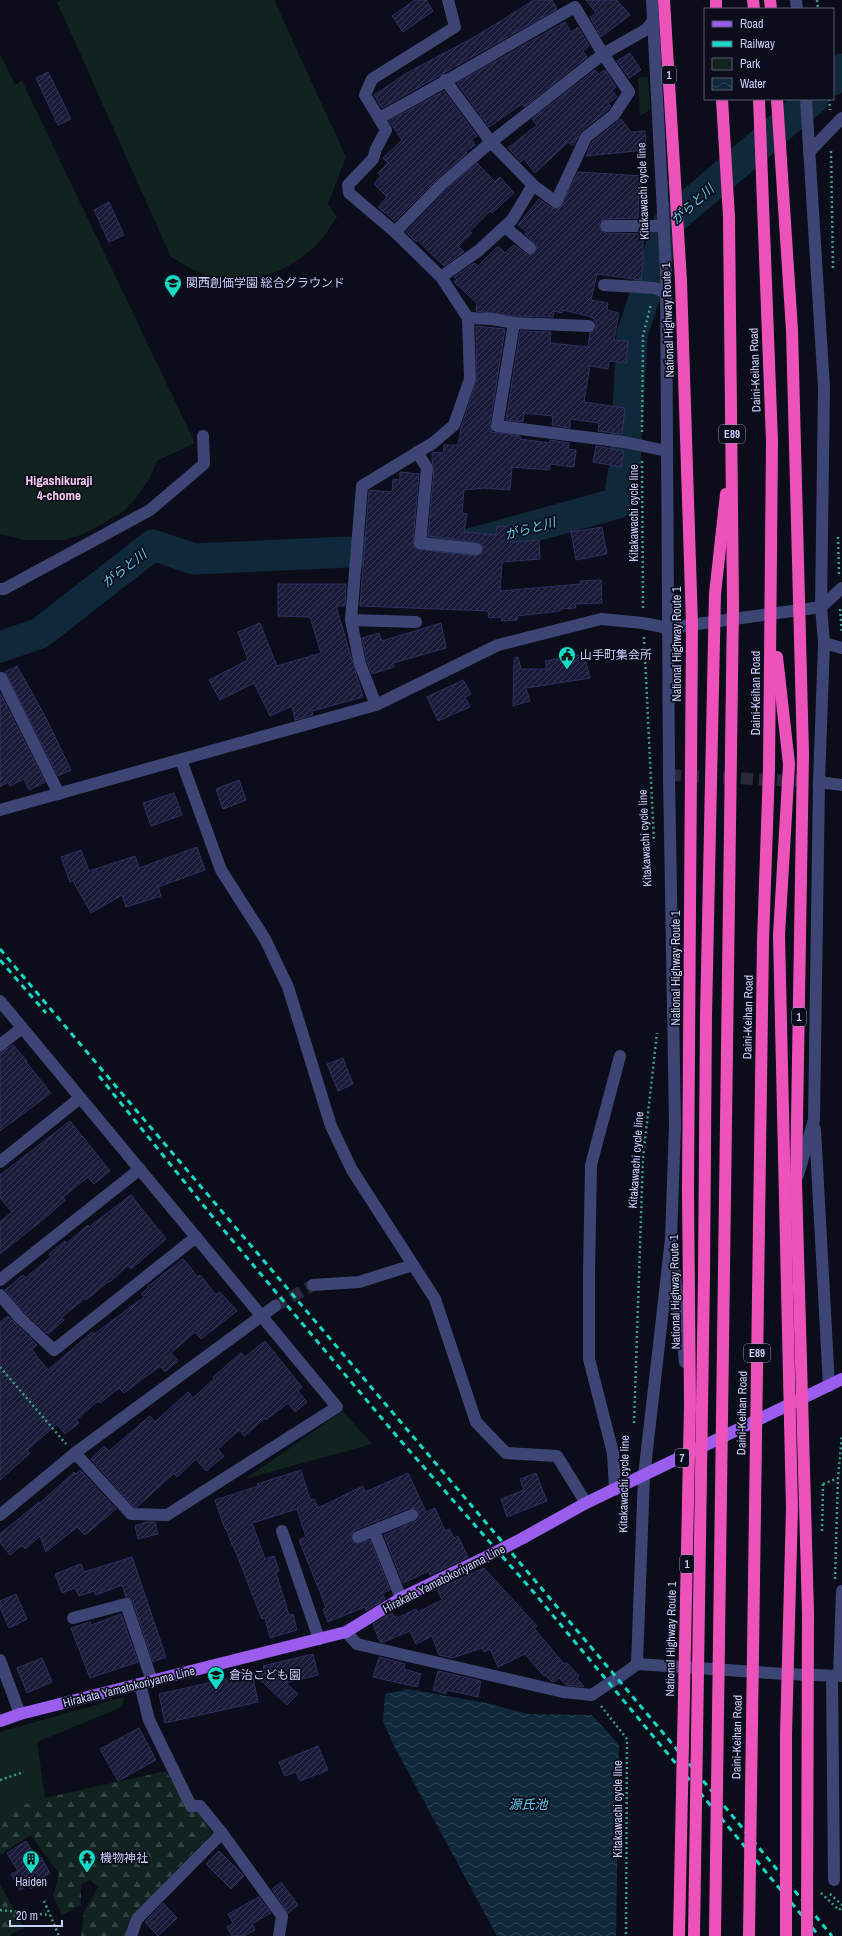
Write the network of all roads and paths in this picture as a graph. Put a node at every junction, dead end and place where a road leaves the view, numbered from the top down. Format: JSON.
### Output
{"nodes":[{"id":1,"x":448,"y":0,"type":"edge"},
{"id":2,"x":652,"y":0,"type":"edge"},
{"id":3,"x":664,"y":0,"type":"edge"},
{"id":4,"x":574,"y":3,"type":"edge"},
{"id":5,"x":653,"y":20,"type":"junction"},
{"id":6,"x":603,"y":54,"type":"junction"},
{"id":7,"x":445,"y":80,"type":"junction"},
{"id":8,"x":722,"y":100,"type":"edge"},
{"id":9,"x":759,"y":100,"type":"edge"},
{"id":10,"x":777,"y":100,"type":"edge"},
{"id":11,"x":806,"y":100,"type":"edge"},
{"id":12,"x":379,"y":118,"type":"junction"},
{"id":13,"x":842,"y":118,"type":"edge"},
{"id":14,"x":491,"y":142,"type":"junction"},
{"id":15,"x":809,"y":152,"type":"junction"},
{"id":16,"x":533,"y":185,"type":"junction"},
{"id":17,"x":606,"y":226,"type":"dead end"},
{"id":18,"x":664,"y":226,"type":"junction"},
{"id":19,"x":505,"y":227,"type":"junction"},
{"id":20,"x":395,"y":232,"type":"junction"},
{"id":21,"x":530,"y":248,"type":"dead end"},
{"id":22,"x":442,"y":277,"type":"junction"},
{"id":23,"x":604,"y":285,"type":"dead end"},
{"id":24,"x":654,"y":288,"type":"junction"},
{"id":25,"x":666,"y":292,"type":"junction"},
{"id":26,"x":468,"y":318,"type":"junction"},
{"id":27,"x":514,"y":323,"type":"junction"},
{"id":28,"x":589,"y":326,"type":"dead end"},
{"id":29,"x":203,"y":436,"type":"dead end"},
{"id":30,"x":732,"y":440,"type":"junction"},
{"id":31,"x":642,"y":446,"type":"junction"},
{"id":32,"x":667,"y":451,"type":"junction"},
{"id":33,"x":417,"y":452,"type":"junction"},
{"id":34,"x":476,"y":549,"type":"dead end"},
{"id":35,"x":842,"y":588,"type":"edge"},
{"id":36,"x":0,"y":589,"type":"edge"},
{"id":37,"x":771,"y":602,"type":"junction"},
{"id":38,"x":821,"y":607,"type":"junction"},
{"id":39,"x":351,"y":620,"type":"junction"},
{"id":40,"x":416,"y":622,"type":"dead end"},
{"id":41,"x":643,"y":622,"type":"junction"},
{"id":42,"x":692,"y":625,"type":"junction"},
{"id":43,"x":668,"y":628,"type":"junction"},
{"id":44,"x":824,"y":643,"type":"junction"},
{"id":45,"x":842,"y":648,"type":"edge"},
{"id":46,"x":1,"y":678,"type":"dead end"},
{"id":47,"x":376,"y":705,"type":"junction"},
{"id":48,"x":181,"y":760,"type":"junction"},
{"id":49,"x":819,"y":782,"type":"junction"},
{"id":50,"x":842,"y":785,"type":"edge"},
{"id":51,"x":59,"y":794,"type":"junction"},
{"id":52,"x":0,"y":810,"type":"edge"},
{"id":53,"x":654,"y":843,"type":"dead end"},
{"id":54,"x":0,"y":1001,"type":"edge"},
{"id":55,"x":657,"y":1026,"type":"dead end"},
{"id":56,"x":22,"y":1028,"type":"junction"},
{"id":57,"x":0,"y":1045,"type":"edge"},
{"id":58,"x":620,"y":1056,"type":"dead end"},
{"id":59,"x":80,"y":1098,"type":"junction"},
{"id":60,"x":814,"y":1120,"type":"junction"},
{"id":61,"x":0,"y":1162,"type":"edge"},
{"id":62,"x":140,"y":1169,"type":"junction"},
{"id":63,"x":796,"y":1182,"type":"junction"},
{"id":64,"x":196,"y":1237,"type":"junction"},
{"id":65,"x":671,"y":1239,"type":"junction"},
{"id":66,"x":413,"y":1265,"type":"junction"},
{"id":67,"x":0,"y":1280,"type":"edge"},
{"id":68,"x":313,"y":1285,"type":"tunnel mouth"},
{"id":69,"x":0,"y":1295,"type":"edge"},
{"id":70,"x":275,"y":1306,"type":"tunnel mouth"},
{"id":71,"x":262,"y":1316,"type":"junction"},
{"id":72,"x":0,"y":1367,"type":"edge"},
{"id":73,"x":842,"y":1380,"type":"edge"},
{"id":74,"x":829,"y":1386,"type":"junction"},
{"id":75,"x":690,"y":1405,"type":"junction"},
{"id":76,"x":787,"y":1406,"type":"junction"},
{"id":77,"x":634,"y":1427,"type":"dead end"},
{"id":78,"x":842,"y":1435,"type":"edge"},
{"id":79,"x":75,"y":1453,"type":"junction"},
{"id":80,"x":644,"y":1476,"type":"junction"},
{"id":81,"x":823,"y":1484,"type":"dead end"},
{"id":82,"x":615,"y":1490,"type":"junction"},
{"id":83,"x":586,"y":1503,"type":"junction"},
{"id":84,"x":0,"y":1515,"type":"edge"},
{"id":85,"x":412,"y":1515,"type":"dead end"},
{"id":86,"x":282,"y":1531,"type":"dead end"},
{"id":87,"x":374,"y":1531,"type":"junction"},
{"id":88,"x":358,"y":1537,"type":"dead end"},
{"id":89,"x":842,"y":1591,"type":"edge"},
{"id":90,"x":401,"y":1598,"type":"junction"},
{"id":91,"x":72,"y":1618,"type":"dead end"},
{"id":92,"x":346,"y":1632,"type":"junction"},
{"id":93,"x":319,"y":1639,"type":"junction"},
{"id":94,"x":0,"y":1660,"type":"edge"},
{"id":95,"x":637,"y":1664,"type":"junction"},
{"id":96,"x":785,"y":1674,"type":"junction"},
{"id":97,"x":838,"y":1676,"type":"edge"},
{"id":98,"x":152,"y":1681,"type":"junction"},
{"id":99,"x":140,"y":1684,"type":"junction"},
{"id":100,"x":592,"y":1695,"type":"junction"},
{"id":101,"x":20,"y":1714,"type":"junction"},
{"id":102,"x":0,"y":1722,"type":"edge"},
{"id":103,"x":24,"y":1772,"type":"dead end"},
{"id":104,"x":0,"y":1780,"type":"edge"},
{"id":105,"x":222,"y":1833,"type":"junction"},
{"id":106,"x":834,"y":1880,"type":"dead end"},
{"id":107,"x":817,"y":1890,"type":"dead end"},
{"id":108,"x":44,"y":1902,"type":"dead end"},
{"id":109,"x":842,"y":1907,"type":"edge"},
{"id":110,"x":0,"y":1910,"type":"edge"},
{"id":111,"x":50,"y":1915,"type":"junction"},
{"id":112,"x":59,"y":1936,"type":"edge"},
{"id":113,"x":131,"y":1936,"type":"edge"},
{"id":114,"x":279,"y":1936,"type":"edge"},
{"id":115,"x":626,"y":1936,"type":"edge"},
{"id":116,"x":679,"y":1936,"type":"edge"},
{"id":117,"x":694,"y":1936,"type":"edge"},
{"id":118,"x":715,"y":1936,"type":"edge"},
{"id":119,"x":749,"y":1936,"type":"edge"},
{"id":120,"x":786,"y":1936,"type":"edge"},
{"id":121,"x":807,"y":1936,"type":"edge"}],
"edges":[{"from":1,"to":12,"type":"street"},
{"from":2,"to":5,"type":"street"},
{"from":3,"to":42,"type":"highway","name":"National Highway Route 1","number":"1"},
{"from":4,"to":6,"type":"street"},
{"from":4,"to":7,"type":"street"},
{"from":5,"to":6,"type":"street"},
{"from":5,"to":18,"type":"street"},
{"from":6,"to":14,"type":"street"},
{"from":6,"to":16,"type":"street"},
{"from":7,"to":12,"type":"street"},
{"from":7,"to":14,"type":"street"},
{"from":8,"to":30,"type":"highway","name":"Daini-Keihan Road","number":"E89","bridge":true},
{"from":9,"to":37,"type":"highway","name":"Daini-Keihan Road","number":"E89","bridge":true},
{"from":10,"to":63,"type":"highway","number":"1","bridge":true},
{"from":11,"to":15,"type":"street"},
{"from":12,"to":20,"type":"street"},
{"from":13,"to":15,"type":"street"},
{"from":14,"to":16,"type":"street"},
{"from":14,"to":20,"type":"street"},
{"from":15,"to":38,"type":"street"},
{"from":16,"to":19,"type":"street"},
{"from":17,"to":18,"type":"street"},
{"from":18,"to":25,"type":"street"},
{"from":19,"to":21,"type":"street"},
{"from":19,"to":22,"type":"street"},
{"from":20,"to":22,"type":"street"},
{"from":22,"to":26,"type":"street"},
{"from":23,"to":24,"type":"street"},
{"from":24,"to":25,"type":"street"},
{"from":24,"to":31,"type":"path","name":"Kitakawachi cycle line"},
{"from":25,"to":32,"type":"street"},
{"from":26,"to":27,"type":"street"},
{"from":26,"to":33,"type":"street"},
{"from":27,"to":28,"type":"street"},
{"from":27,"to":31,"type":"street"},
{"from":29,"to":36,"type":"street"},
{"from":30,"to":117,"type":"highway","bridge":true},
{"from":30,"to":118,"type":"highway","name":"Daini-Keihan Road","number":"E89","bridge":true},
{"from":31,"to":32,"type":"street"},
{"from":31,"to":41,"type":"path","name":"Kitakawachi cycle line"},
{"from":32,"to":43,"type":"street"},
{"from":33,"to":34,"type":"street"},
{"from":33,"to":39,"type":"street"},
{"from":35,"to":38,"type":"street"},
{"from":37,"to":119,"type":"highway","name":"Daini-Keihan Road","number":"E89","bridge":true},
{"from":37,"to":120,"type":"highway","bridge":true},
{"from":38,"to":42,"type":"street"},
{"from":38,"to":44,"type":"street"},
{"from":39,"to":40,"type":"street"},
{"from":39,"to":47,"type":"street"},
{"from":41,"to":43,"type":"street"},
{"from":41,"to":47,"type":"street"},
{"from":41,"to":53,"type":"path","name":"Kitakawachi cycle line"},
{"from":42,"to":43,"type":"street"},
{"from":42,"to":75,"type":"highway","name":"National Highway Route 1","number":"1","bridge":true},
{"from":43,"to":65,"type":"street"},
{"from":44,"to":45,"type":"street"},
{"from":44,"to":49,"type":"street"},
{"from":46,"to":51,"type":"street"},
{"from":47,"to":48,"type":"street"},
{"from":48,"to":51,"type":"street"},
{"from":48,"to":66,"type":"street"},
{"from":49,"to":50,"type":"street"},
{"from":49,"to":60,"type":"street"},
{"from":51,"to":52,"type":"street"},
{"from":54,"to":56,"type":"street"},
{"from":55,"to":77,"type":"path","name":"Kitakawachi cycle line"},
{"from":56,"to":57,"type":"street"},
{"from":56,"to":59,"type":"street"},
{"from":58,"to":82,"type":"street"},
{"from":59,"to":61,"type":"street"},
{"from":59,"to":62,"type":"street"},
{"from":60,"to":63,"type":"street"},
{"from":60,"to":74,"type":"street"},
{"from":62,"to":64,"type":"street"},
{"from":62,"to":67,"type":"street"},
{"from":63,"to":121,"type":"highway","number":"1","bridge":true},
{"from":64,"to":69,"type":"street"},
{"from":64,"to":71,"type":"street"},
{"from":65,"to":75,"type":"street"},
{"from":65,"to":80,"type":"street"},
{"from":66,"to":68,"type":"street"},
{"from":66,"to":83,"type":"street"},
{"from":70,"to":71,"type":"street"},
{"from":71,"to":79,"type":"street"},
{"from":71,"to":79,"type":"street"},
{"from":72,"to":79,"type":"path"},
{"from":73,"to":74,"type":"main road","name":"Hirakata Yamatokoriyama Line","number":"7"},
{"from":74,"to":76,"type":"main road","name":"Hirakata Yamatokoriyama Line","number":"7"},
{"from":75,"to":116,"type":"highway","name":"National Highway Route 1","number":"1","bridge":true},
{"from":76,"to":80,"type":"main road","name":"Hirakata Yamatokoriyama Line","number":"7"},
{"from":76,"to":96,"type":"street"},
{"from":78,"to":81,"type":"path"},
{"from":79,"to":84,"type":"street"},
{"from":80,"to":82,"type":"main road","name":"Hirakata Yamatokoriyama Line","number":"7"},
{"from":80,"to":95,"type":"street"},
{"from":82,"to":83,"type":"main road","name":"Hirakata Yamatokoriyama Line","number":"7"},
{"from":83,"to":90,"type":"main road","name":"Hirakata Yamatokoriyama Line","number":"7","bridge":true},
{"from":85,"to":87,"type":"street"},
{"from":86,"to":93,"type":"street"},
{"from":87,"to":88,"type":"street"},
{"from":87,"to":90,"type":"street"},
{"from":89,"to":97,"type":"street"},
{"from":90,"to":92,"type":"main road","name":"Hirakata Yamatokoriyama Line","number":"7"},
{"from":91,"to":98,"type":"street"},
{"from":92,"to":93,"type":"main road","name":"Hirakata Yamatokoriyama Line","number":"7"},
{"from":92,"to":100,"type":"street"},
{"from":93,"to":98,"type":"main road","name":"Hirakata Yamatokoriyama Line","number":"7"},
{"from":94,"to":101,"type":"street"},
{"from":95,"to":96,"type":"street"},
{"from":95,"to":100,"type":"street"},
{"from":96,"to":97,"type":"street"},
{"from":97,"to":106,"type":"street"},
{"from":98,"to":99,"type":"main road","name":"Hirakata Yamatokoriyama Line","number":"7"},
{"from":99,"to":101,"type":"main road","name":"Hirakata Yamatokoriyama Line","number":"7"},
{"from":99,"to":105,"type":"street"},
{"from":100,"to":115,"type":"path","name":"Kitakawachi cycle line"},
{"from":101,"to":102,"type":"main road","name":"Hirakata Yamatokoriyama Line","number":"7"},
{"from":103,"to":104,"type":"path"},
{"from":105,"to":113,"type":"street"},
{"from":105,"to":114,"type":"street"},
{"from":107,"to":109,"type":"path"},
{"from":108,"to":111,"type":"path"},
{"from":110,"to":111,"type":"path"},
{"from":111,"to":112,"type":"path"}]}
